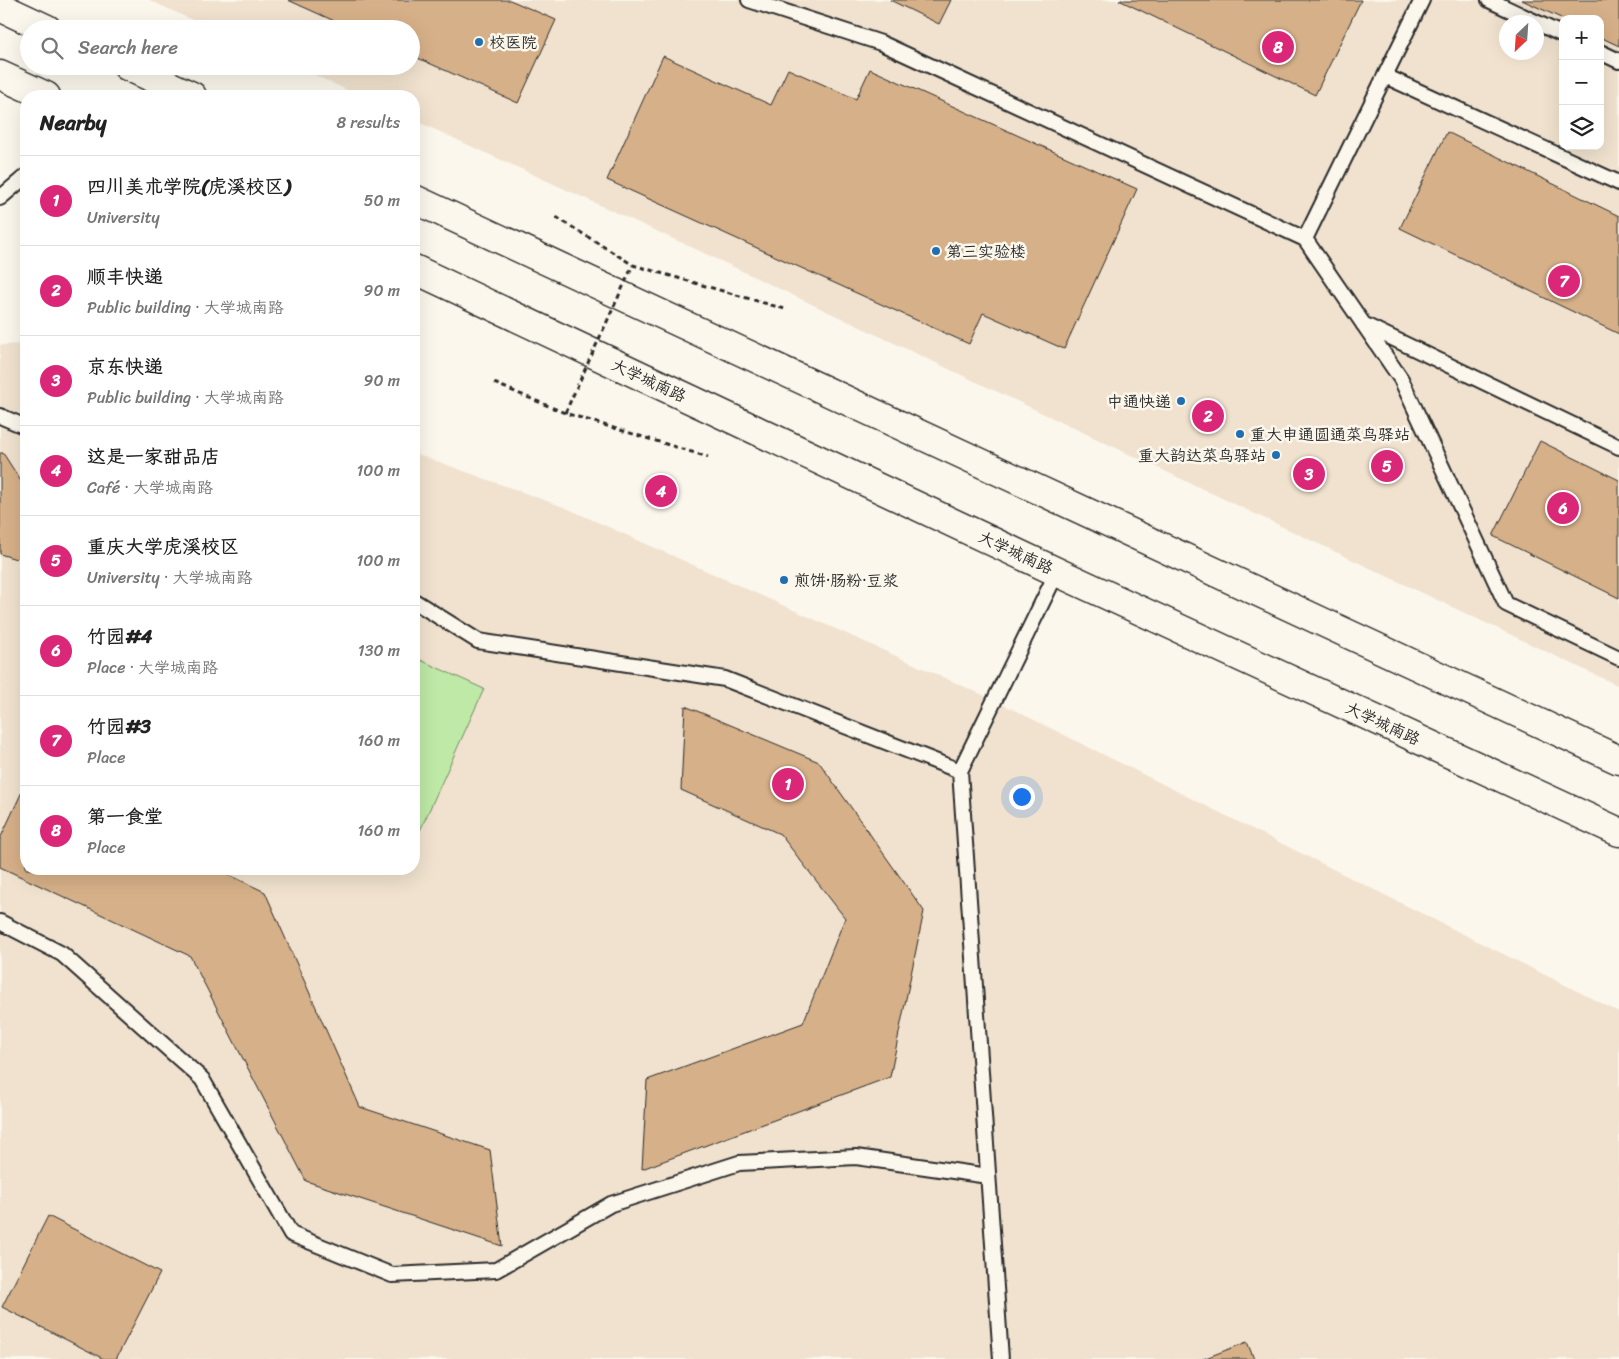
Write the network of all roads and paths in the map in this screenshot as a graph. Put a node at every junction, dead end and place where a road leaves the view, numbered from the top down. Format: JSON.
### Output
{"nodes":[{"id":1,"x":749,"y":0,"type":"edge"},
{"id":2,"x":1422,"y":0,"type":"edge"},
{"id":3,"x":1489,"y":0,"type":"edge"},
{"id":4,"x":0,"y":7,"type":"edge"},
{"id":5,"x":28,"y":20,"type":"edge"},
{"id":6,"x":1559,"y":33,"type":"edge"},
{"id":7,"x":1604,"y":54,"type":"edge"},
{"id":8,"x":1619,"y":61,"type":"edge"},
{"id":9,"x":0,"y":75,"type":"edge"},
{"id":10,"x":146,"y":75,"type":"edge"},
{"id":11,"x":1385,"y":76,"type":"junction"},
{"id":12,"x":33,"y":90,"type":"edge"},
{"id":13,"x":179,"y":90,"type":"edge"},
{"id":14,"x":20,"y":181,"type":"edge"},
{"id":15,"x":1619,"y":183,"type":"edge"},
{"id":16,"x":0,"y":198,"type":"edge"},
{"id":17,"x":420,"y":203,"type":"edge"},
{"id":18,"x":556,"y":217,"type":"dead end"},
{"id":19,"x":1305,"y":240,"type":"junction"},
{"id":20,"x":633,"y":265,"type":"junction"},
{"id":21,"x":420,"y":272,"type":"edge"},
{"id":22,"x":785,"y":309,"type":"dead end"},
{"id":23,"x":1362,"y":324,"type":"junction"},
{"id":24,"x":494,"y":383,"type":"dead end"},
{"id":25,"x":565,"y":413,"type":"junction"},
{"id":26,"x":0,"y":416,"type":"edge"},
{"id":27,"x":20,"y":424,"type":"edge"},
{"id":28,"x":1619,"y":447,"type":"edge"},
{"id":29,"x":708,"y":456,"type":"dead end"},
{"id":30,"x":1057,"y":572,"type":"junction"},
{"id":31,"x":420,"y":605,"type":"edge"},
{"id":32,"x":1619,"y":658,"type":"edge"},
{"id":33,"x":1619,"y":760,"type":"edge"},
{"id":34,"x":960,"y":771,"type":"junction"},
{"id":35,"x":1619,"y":832,"type":"edge"},
{"id":36,"x":0,"y":922,"type":"edge"},
{"id":37,"x":988,"y":1176,"type":"junction"},
{"id":38,"x":1001,"y":1359,"type":"edge"}],
"edges":[{"from":1,"to":19,"type":"lane"},
{"from":2,"to":11,"type":"lane"},
{"from":3,"to":6,"type":"lane"},
{"from":4,"to":5,"type":"main road"},
{"from":7,"to":8,"type":"lane"},
{"from":9,"to":12,"type":"main road"},
{"from":10,"to":13,"type":"main road"},
{"from":11,"to":15,"type":"lane"},
{"from":11,"to":19,"type":"lane"},
{"from":14,"to":16,"type":"lane"},
{"from":17,"to":33,"type":"main road"},
{"from":18,"to":20,"type":"path"},
{"from":19,"to":23,"type":"lane"},
{"from":20,"to":22,"type":"path"},
{"from":20,"to":25,"type":"path","bridge":true},
{"from":21,"to":30,"type":"main road","name":"大学城南路"},
{"from":23,"to":28,"type":"lane"},
{"from":23,"to":32,"type":"lane"},
{"from":24,"to":25,"type":"path"},
{"from":25,"to":29,"type":"path"},
{"from":26,"to":27,"type":"lane"},
{"from":30,"to":34,"type":"lane"},
{"from":30,"to":35,"type":"main road","name":"大学城南路"},
{"from":31,"to":34,"type":"lane"},
{"from":34,"to":37,"type":"lane"},
{"from":36,"to":37,"type":"lane"},
{"from":37,"to":38,"type":"lane"}]}
